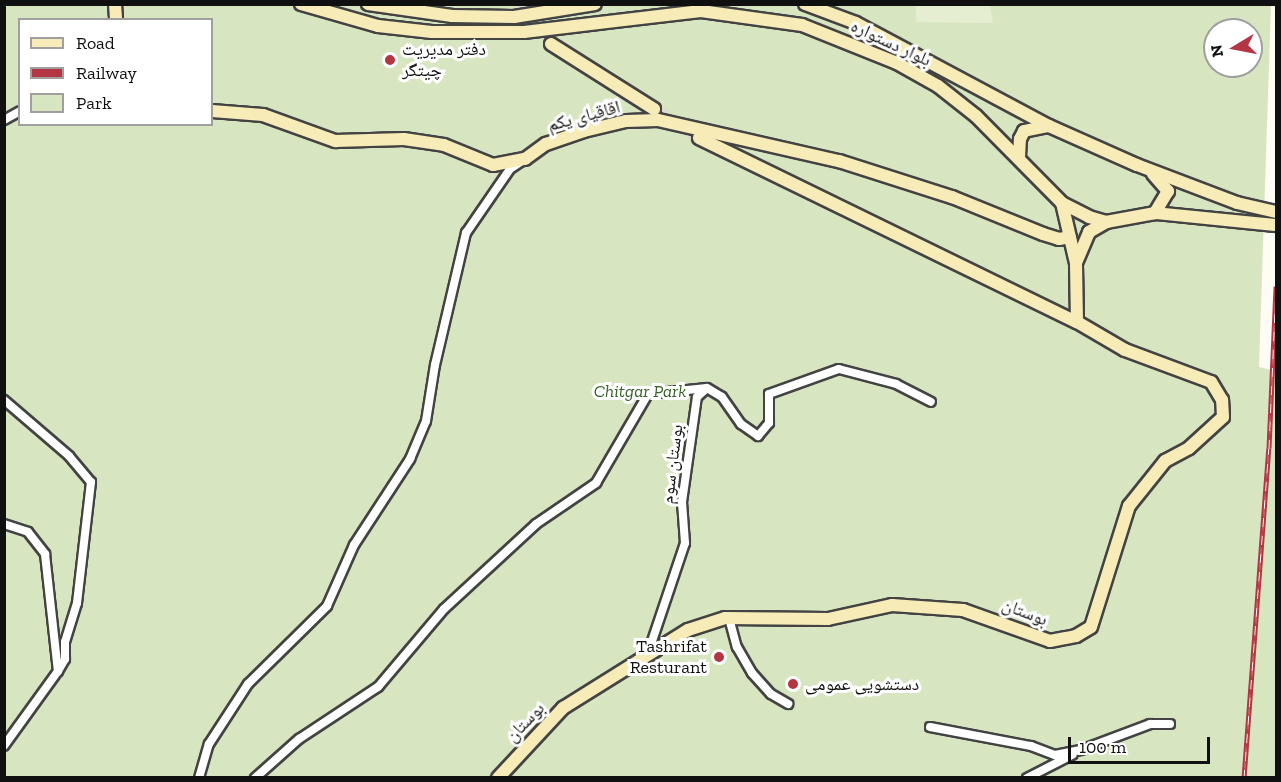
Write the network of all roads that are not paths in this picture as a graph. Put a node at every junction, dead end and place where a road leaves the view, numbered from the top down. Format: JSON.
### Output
{"nodes":[{"id":1,"x":301,"y":4,"type":"edge"},
{"id":2,"x":368,"y":4,"type":"edge"},
{"id":3,"x":595,"y":4,"type":"edge"},
{"id":4,"x":805,"y":4,"type":"edge"},
{"id":5,"x":551,"y":44,"type":"tunnel mouth"},
{"id":6,"x":654,"y":109,"type":"tunnel mouth"},
{"id":7,"x":213,"y":111,"type":"edge"},
{"id":8,"x":18,"y":112,"type":"edge"},
{"id":9,"x":4,"y":120,"type":"edge"},
{"id":10,"x":1049,"y":126,"type":"junction"},
{"id":11,"x":699,"y":138,"type":"tunnel mouth"},
{"id":12,"x":1019,"y":157,"type":"junction"},
{"id":13,"x":525,"y":159,"type":"junction"},
{"id":14,"x":1137,"y":165,"type":"junction"},
{"id":15,"x":1062,"y":203,"type":"junction"},
{"id":16,"x":1276,"y":212,"type":"edge"},
{"id":17,"x":1155,"y":213,"type":"junction"},
{"id":18,"x":1106,"y":222,"type":"junction"},
{"id":19,"x":1276,"y":225,"type":"edge"},
{"id":20,"x":1070,"y":237,"type":"junction"},
{"id":21,"x":1076,"y":263,"type":"junction"},
{"id":22,"x":1077,"y":322,"type":"junction"},
{"id":23,"x":707,"y":388,"type":"junction"},
{"id":24,"x":4,"y":400,"type":"edge"},
{"id":25,"x":931,"y":402,"type":"dead end"},
{"id":26,"x":4,"y":524,"type":"edge"},
{"id":27,"x":729,"y":618,"type":"junction"},
{"id":28,"x":648,"y":652,"type":"junction"},
{"id":29,"x":58,"y":671,"type":"junction"},
{"id":30,"x":788,"y":704,"type":"dead end"},
{"id":31,"x":1170,"y":724,"type":"dead end"},
{"id":32,"x":930,"y":727,"type":"dead end"},
{"id":33,"x":4,"y":746,"type":"edge"},
{"id":34,"x":1081,"y":750,"type":"junction"},
{"id":35,"x":199,"y":777,"type":"edge"},
{"id":36,"x":255,"y":777,"type":"edge"},
{"id":37,"x":498,"y":777,"type":"edge"},
{"id":38,"x":1027,"y":777,"type":"edge"}],
"edges":[{"from":1,"to":12,"type":"street","name":"بلوار دستواره"},
{"from":2,"to":3,"type":"street"},
{"from":4,"to":10,"type":"street","name":"بلوار دستواره"},
{"from":5,"to":6,"type":"street"},
{"from":7,"to":13,"type":"street","name":"اقاقیای یکم"},
{"from":8,"to":9,"type":"street"},
{"from":10,"to":12,"type":"street"},
{"from":10,"to":14,"type":"street","name":"بلوار دستواره"},
{"from":11,"to":22,"type":"street"},
{"from":12,"to":15,"type":"street","name":"بلوار دستواره"},
{"from":13,"to":20,"type":"street","name":"اقاقیای یکم"},
{"from":13,"to":35,"type":"street"},
{"from":14,"to":16,"type":"street","name":"بلوار دستواره"},
{"from":14,"to":17,"type":"street"},
{"from":15,"to":18,"type":"street","name":"بلوار دستواره"},
{"from":15,"to":20,"type":"street"},
{"from":17,"to":18,"type":"street"},
{"from":17,"to":19,"type":"street"},
{"from":18,"to":21,"type":"street"},
{"from":20,"to":21,"type":"street"},
{"from":21,"to":22,"type":"street"},
{"from":22,"to":27,"type":"street","name":"بوستان"},
{"from":23,"to":25,"type":"street"},
{"from":23,"to":28,"type":"street","name":"بوستان سوم"},
{"from":23,"to":36,"type":"street"},
{"from":24,"to":29,"type":"street"},
{"from":26,"to":29,"type":"street"},
{"from":27,"to":28,"type":"street","name":"بوستان"},
{"from":27,"to":30,"type":"street"},
{"from":28,"to":37,"type":"street","name":"بوستان"},
{"from":29,"to":33,"type":"street"},
{"from":31,"to":34,"type":"street"},
{"from":32,"to":34,"type":"street"},
{"from":34,"to":38,"type":"street"}]}
